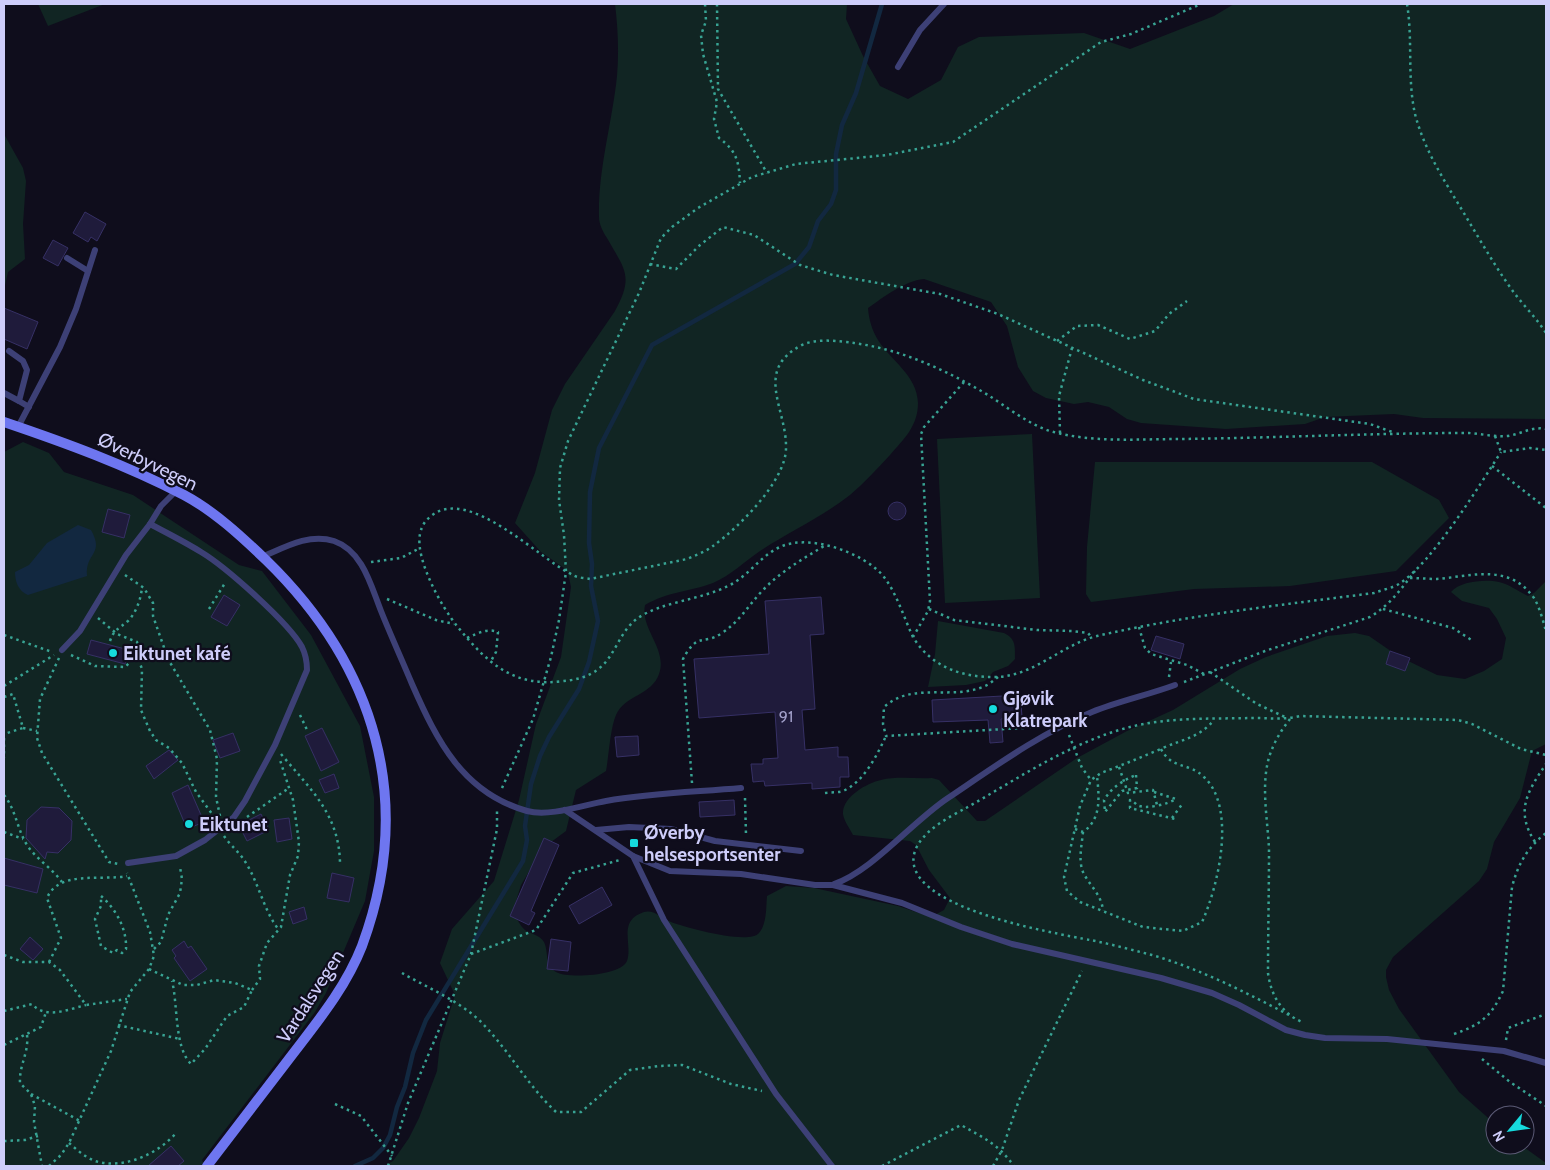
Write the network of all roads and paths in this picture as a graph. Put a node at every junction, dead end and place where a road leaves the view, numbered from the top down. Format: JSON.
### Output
{"nodes":[{"id":1,"x":705,"y":4,"type":"edge"},
{"id":2,"x":717,"y":4,"type":"edge"},
{"id":3,"x":944,"y":4,"type":"edge"},
{"id":4,"x":1201,"y":4,"type":"edge"},
{"id":5,"x":1408,"y":4,"type":"edge"},
{"id":6,"x":898,"y":67,"type":"dead end"},
{"id":7,"x":767,"y":172,"type":"junction"},
{"id":8,"x":740,"y":183,"type":"junction"},
{"id":9,"x":95,"y":250,"type":"dead end"},
{"id":10,"x":67,"y":258,"type":"dead end"},
{"id":11,"x":650,"y":264,"type":"junction"},
{"id":12,"x":88,"y":271,"type":"junction"},
{"id":13,"x":1187,"y":301,"type":"dead end"},
{"id":14,"x":1546,"y":333,"type":"edge"},
{"id":15,"x":1057,"y":341,"type":"junction"},
{"id":16,"x":1072,"y":348,"type":"junction"},
{"id":17,"x":9,"y":352,"type":"dead end"},
{"id":18,"x":964,"y":382,"type":"junction"},
{"id":19,"x":4,"y":393,"type":"edge"},
{"id":20,"x":19,"y":401,"type":"junction"},
{"id":21,"x":29,"y":407,"type":"junction"},
{"id":22,"x":4,"y":422,"type":"edge"},
{"id":23,"x":18,"y":427,"type":"junction"},
{"id":24,"x":1546,"y":429,"type":"edge"},
{"id":25,"x":1060,"y":433,"type":"junction"},
{"id":26,"x":1397,"y":434,"type":"junction"},
{"id":27,"x":1495,"y":436,"type":"junction"},
{"id":28,"x":1546,"y":450,"type":"edge"},
{"id":29,"x":1501,"y":452,"type":"junction"},
{"id":30,"x":1492,"y":466,"type":"junction"},
{"id":31,"x":175,"y":492,"type":"junction"},
{"id":32,"x":1546,"y":508,"type":"edge"},
{"id":33,"x":150,"y":524,"type":"junction"},
{"id":34,"x":826,"y":546,"type":"junction"},
{"id":35,"x":420,"y":548,"type":"junction"},
{"id":36,"x":262,"y":557,"type":"junction"},
{"id":37,"x":360,"y":563,"type":"junction"},
{"id":38,"x":1420,"y":565,"type":"junction"},
{"id":39,"x":117,"y":570,"type":"junction"},
{"id":40,"x":566,"y":572,"type":"junction"},
{"id":41,"x":230,"y":573,"type":"junction"},
{"id":42,"x":1410,"y":578,"type":"junction"},
{"id":43,"x":1404,"y":580,"type":"junction"},
{"id":44,"x":142,"y":587,"type":"junction"},
{"id":45,"x":374,"y":592,"type":"junction"},
{"id":46,"x":209,"y":609,"type":"dead end"},
{"id":47,"x":928,"y":609,"type":"junction"},
{"id":48,"x":1383,"y":609,"type":"junction"},
{"id":49,"x":92,"y":614,"type":"junction"},
{"id":50,"x":456,"y":625,"type":"junction"},
{"id":51,"x":1139,"y":627,"type":"junction"},
{"id":52,"x":1546,"y":631,"type":"edge"},
{"id":53,"x":113,"y":632,"type":"junction"},
{"id":54,"x":4,"y":635,"type":"edge"},
{"id":55,"x":913,"y":637,"type":"junction"},
{"id":56,"x":467,"y":638,"type":"junction"},
{"id":57,"x":1092,"y":638,"type":"junction"},
{"id":58,"x":1473,"y":641,"type":"dead end"},
{"id":59,"x":110,"y":642,"type":"dead end"},
{"id":60,"x":62,"y":650,"type":"junction"},
{"id":61,"x":137,"y":656,"type":"junction"},
{"id":62,"x":491,"y":661,"type":"junction"},
{"id":63,"x":1210,"y":672,"type":"junction"},
{"id":64,"x":1204,"y":674,"type":"junction"},
{"id":65,"x":998,"y":677,"type":"junction"},
{"id":66,"x":544,"y":683,"type":"junction"},
{"id":67,"x":1175,"y":685,"type":"joint"},
{"id":68,"x":4,"y":686,"type":"edge"},
{"id":69,"x":4,"y":698,"type":"edge"},
{"id":70,"x":290,"y":708,"type":"junction"},
{"id":71,"x":1290,"y":719,"type":"junction"},
{"id":72,"x":1214,"y":720,"type":"junction"},
{"id":73,"x":1065,"y":725,"type":"junction"},
{"id":74,"x":23,"y":728,"type":"junction"},
{"id":75,"x":1058,"y":728,"type":"junction"},
{"id":76,"x":38,"y":731,"type":"junction"},
{"id":77,"x":308,"y":732,"type":"dead end"},
{"id":78,"x":4,"y":734,"type":"edge"},
{"id":79,"x":886,"y":736,"type":"junction"},
{"id":80,"x":4,"y":738,"type":"edge"},
{"id":81,"x":1073,"y":748,"type":"junction"},
{"id":82,"x":1161,"y":749,"type":"junction"},
{"id":83,"x":1546,"y":755,"type":"edge"},
{"id":84,"x":4,"y":758,"type":"edge"},
{"id":85,"x":1546,"y":764,"type":"edge"},
{"id":86,"x":1118,"y":767,"type":"junction"},
{"id":87,"x":1097,"y":776,"type":"junction"},
{"id":88,"x":1091,"y":780,"type":"junction"},
{"id":89,"x":1124,"y":780,"type":"junction"},
{"id":90,"x":289,"y":788,"type":"junction"},
{"id":91,"x":741,"y":788,"type":"joint"},
{"id":92,"x":1128,"y":789,"type":"junction"},
{"id":93,"x":693,"y":792,"type":"junction"},
{"id":94,"x":1154,"y":792,"type":"junction"},
{"id":95,"x":825,"y":793,"type":"dead end"},
{"id":96,"x":4,"y":795,"type":"edge"},
{"id":97,"x":498,"y":797,"type":"junction"},
{"id":98,"x":1183,"y":803,"type":"dead end"},
{"id":99,"x":1157,"y":805,"type":"junction"},
{"id":100,"x":565,"y":810,"type":"junction"},
{"id":101,"x":246,"y":818,"type":"dead end"},
{"id":102,"x":222,"y":827,"type":"junction"},
{"id":103,"x":1075,"y":829,"type":"junction"},
{"id":104,"x":596,"y":830,"type":"junction"},
{"id":105,"x":4,"y":832,"type":"edge"},
{"id":106,"x":1083,"y":832,"type":"junction"},
{"id":107,"x":1546,"y":833,"type":"edge"},
{"id":108,"x":24,"y":839,"type":"junction"},
{"id":109,"x":1535,"y":842,"type":"junction"},
{"id":110,"x":746,"y":844,"type":"junction"},
{"id":111,"x":801,"y":851,"type":"dead end"},
{"id":112,"x":176,"y":856,"type":"junction"},
{"id":113,"x":633,"y":856,"type":"junction"},
{"id":114,"x":128,"y":863,"type":"junction"},
{"id":115,"x":340,"y":865,"type":"dead end"},
{"id":116,"x":126,"y":876,"type":"junction"},
{"id":117,"x":62,"y":882,"type":"junction"},
{"id":118,"x":833,"y":885,"type":"junction"},
{"id":119,"x":101,"y":896,"type":"joint"},
{"id":120,"x":1103,"y":910,"type":"junction"},
{"id":121,"x":279,"y":930,"type":"junction"},
{"id":122,"x":154,"y":949,"type":"junction"},
{"id":123,"x":471,"y":954,"type":"junction"},
{"id":124,"x":4,"y":955,"type":"edge"},
{"id":125,"x":1086,"y":960,"type":"junction"},
{"id":126,"x":49,"y":962,"type":"junction"},
{"id":127,"x":149,"y":968,"type":"junction"},
{"id":128,"x":402,"y":973,"type":"dead end"},
{"id":129,"x":172,"y":981,"type":"junction"},
{"id":130,"x":252,"y":990,"type":"junction"},
{"id":131,"x":127,"y":998,"type":"junction"},
{"id":132,"x":449,"y":1001,"type":"junction"},
{"id":133,"x":86,"y":1005,"type":"junction"},
{"id":134,"x":4,"y":1011,"type":"edge"},
{"id":135,"x":46,"y":1012,"type":"junction"},
{"id":136,"x":1546,"y":1014,"type":"edge"},
{"id":137,"x":1289,"y":1015,"type":"junction"},
{"id":138,"x":1306,"y":1023,"type":"dead end"},
{"id":139,"x":118,"y":1025,"type":"junction"},
{"id":140,"x":27,"y":1035,"type":"junction"},
{"id":141,"x":1446,"y":1035,"type":"dead end"},
{"id":142,"x":180,"y":1039,"type":"junction"},
{"id":143,"x":4,"y":1045,"type":"edge"},
{"id":144,"x":1471,"y":1047,"type":"junction"},
{"id":145,"x":1504,"y":1051,"type":"junction"},
{"id":146,"x":1546,"y":1063,"type":"edge"},
{"id":147,"x":31,"y":1094,"type":"junction"},
{"id":148,"x":776,"y":1094,"type":"junction"},
{"id":149,"x":335,"y":1104,"type":"dead end"},
{"id":150,"x":1546,"y":1106,"type":"edge"},
{"id":151,"x":80,"y":1121,"type":"junction"},
{"id":152,"x":176,"y":1133,"type":"dead end"},
{"id":153,"x":38,"y":1136,"type":"junction"},
{"id":154,"x":4,"y":1141,"type":"edge"},
{"id":155,"x":69,"y":1143,"type":"junction"},
{"id":156,"x":1002,"y":1150,"type":"junction"},
{"id":157,"x":392,"y":1156,"type":"junction"},
{"id":158,"x":103,"y":1163,"type":"junction"},
{"id":159,"x":42,"y":1166,"type":"edge"},
{"id":160,"x":49,"y":1166,"type":"edge"},
{"id":161,"x":100,"y":1166,"type":"edge"},
{"id":162,"x":207,"y":1166,"type":"edge"},
{"id":163,"x":388,"y":1166,"type":"edge"},
{"id":164,"x":832,"y":1166,"type":"edge"},
{"id":165,"x":882,"y":1166,"type":"edge"},
{"id":166,"x":993,"y":1166,"type":"edge"},
{"id":167,"x":1014,"y":1166,"type":"edge"}],
"edges":[{"from":1,"to":8,"type":"path"},
{"from":2,"to":7,"type":"path"},
{"from":3,"to":6,"type":"lane"},
{"from":4,"to":7,"type":"path"},
{"from":5,"to":14,"type":"path"},
{"from":7,"to":8,"type":"path"},
{"from":8,"to":11,"type":"path"},
{"from":9,"to":12,"type":"lane"},
{"from":10,"to":12,"type":"lane"},
{"from":11,"to":15,"type":"path"},
{"from":11,"to":40,"type":"path"},
{"from":12,"to":21,"type":"lane"},
{"from":13,"to":15,"type":"path"},
{"from":15,"to":16,"type":"path"},
{"from":16,"to":25,"type":"path"},
{"from":16,"to":26,"type":"path"},
{"from":17,"to":20,"type":"lane"},
{"from":18,"to":25,"type":"path"},
{"from":18,"to":40,"type":"path"},
{"from":18,"to":47,"type":"path"},
{"from":19,"to":20,"type":"lane"},
{"from":20,"to":21,"type":"lane"},
{"from":21,"to":23,"type":"lane"},
{"from":22,"to":23,"type":"main road","name":"Øverbyvegen"},
{"from":23,"to":31,"type":"main road","name":"Øverbyvegen"},
{"from":24,"to":27,"type":"path"},
{"from":25,"to":26,"type":"path"},
{"from":26,"to":27,"type":"path"},
{"from":27,"to":29,"type":"path"},
{"from":28,"to":29,"type":"path"},
{"from":29,"to":30,"type":"path"},
{"from":30,"to":32,"type":"path"},
{"from":30,"to":38,"type":"path"},
{"from":31,"to":33,"type":"lane"},
{"from":31,"to":36,"type":"main road","name":"Øverbyvegen"},
{"from":33,"to":39,"type":"lane"},
{"from":33,"to":41,"type":"lane"},
{"from":34,"to":55,"type":"path"},
{"from":34,"to":66,"type":"path"},
{"from":34,"to":93,"type":"path"},
{"from":35,"to":37,"type":"path"},
{"from":35,"to":40,"type":"path"},
{"from":35,"to":50,"type":"path"},
{"from":36,"to":37,"type":"lane"},
{"from":36,"to":162,"type":"main road","name":"Vardalsvegen"},
{"from":37,"to":45,"type":"lane"},
{"from":38,"to":42,"type":"path"},
{"from":38,"to":43,"type":"path"},
{"from":39,"to":44,"type":"path"},
{"from":39,"to":49,"type":"lane"},
{"from":40,"to":66,"type":"path"},
{"from":41,"to":46,"type":"path"},
{"from":41,"to":70,"type":"lane"},
{"from":42,"to":43,"type":"path"},
{"from":42,"to":48,"type":"path"},
{"from":42,"to":52,"type":"path"},
{"from":43,"to":51,"type":"path"},
{"from":44,"to":53,"type":"path"},
{"from":44,"to":102,"type":"path"},
{"from":45,"to":50,"type":"path"},
{"from":45,"to":97,"type":"lane"},
{"from":47,"to":55,"type":"path"},
{"from":47,"to":57,"type":"path"},
{"from":48,"to":58,"type":"path"},
{"from":48,"to":63,"type":"path"},
{"from":49,"to":53,"type":"path"},
{"from":49,"to":60,"type":"lane"},
{"from":50,"to":56,"type":"path"},
{"from":51,"to":57,"type":"path"},
{"from":51,"to":64,"type":"path"},
{"from":53,"to":59,"type":"path"},
{"from":53,"to":61,"type":"path"},
{"from":54,"to":60,"type":"path"},
{"from":55,"to":65,"type":"path"},
{"from":56,"to":62,"type":"path"},
{"from":56,"to":62,"type":"path"},
{"from":57,"to":65,"type":"path"},
{"from":60,"to":61,"type":"path"},
{"from":60,"to":68,"type":"path"},
{"from":60,"to":76,"type":"path"},
{"from":61,"to":102,"type":"path"},
{"from":62,"to":66,"type":"path"},
{"from":63,"to":64,"type":"path"},
{"from":63,"to":71,"type":"path"},
{"from":64,"to":67,"type":"path"},
{"from":65,"to":79,"type":"path"},
{"from":66,"to":97,"type":"path"},
{"from":67,"to":73,"type":"lane"},
{"from":69,"to":74,"type":"path"},
{"from":70,"to":77,"type":"path"},
{"from":70,"to":102,"type":"lane"},
{"from":71,"to":72,"type":"path"},
{"from":71,"to":83,"type":"path"},
{"from":71,"to":137,"type":"path"},
{"from":72,"to":81,"type":"path"},
{"from":72,"to":82,"type":"path"},
{"from":73,"to":75,"type":"lane"},
{"from":73,"to":81,"type":"path"},
{"from":74,"to":76,"type":"path"},
{"from":74,"to":78,"type":"path"},
{"from":75,"to":79,"type":"path"},
{"from":75,"to":118,"type":"lane"},
{"from":76,"to":114,"type":"path"},
{"from":79,"to":95,"type":"path"},
{"from":80,"to":84,"type":"path"},
{"from":81,"to":88,"type":"path"},
{"from":81,"to":137,"type":"path"},
{"from":82,"to":86,"type":"path"},
{"from":82,"to":120,"type":"path"},
{"from":85,"to":109,"type":"path"},
{"from":86,"to":87,"type":"path"},
{"from":86,"to":89,"type":"path"},
{"from":87,"to":88,"type":"path"},
{"from":87,"to":106,"type":"path"},
{"from":88,"to":103,"type":"path"},
{"from":89,"to":92,"type":"path"},
{"from":89,"to":92,"type":"path"},
{"from":89,"to":92,"type":"path"},
{"from":90,"to":101,"type":"path"},
{"from":90,"to":115,"type":"path"},
{"from":90,"to":121,"type":"path"},
{"from":91,"to":93,"type":"lane"},
{"from":91,"to":110,"type":"path"},
{"from":92,"to":94,"type":"path"},
{"from":93,"to":100,"type":"lane"},
{"from":94,"to":99,"type":"path"},
{"from":94,"to":99,"type":"path"},
{"from":96,"to":108,"type":"path"},
{"from":97,"to":100,"type":"lane"},
{"from":97,"to":123,"type":"path"},
{"from":98,"to":99,"type":"path"},
{"from":100,"to":104,"type":"lane"},
{"from":102,"to":112,"type":"lane"},
{"from":102,"to":121,"type":"path"},
{"from":103,"to":106,"type":"path"},
{"from":103,"to":120,"type":"path"},
{"from":104,"to":110,"type":"lane"},
{"from":104,"to":113,"type":"lane"},
{"from":105,"to":108,"type":"path"},
{"from":106,"to":120,"type":"path"},
{"from":107,"to":109,"type":"path"},
{"from":108,"to":117,"type":"path"},
{"from":109,"to":141,"type":"path"},
{"from":110,"to":111,"type":"lane"},
{"from":112,"to":114,"type":"lane"},
{"from":112,"to":122,"type":"path"},
{"from":113,"to":118,"type":"lane"},
{"from":113,"to":123,"type":"path"},
{"from":113,"to":148,"type":"lane"},
{"from":114,"to":116,"type":"path"},
{"from":116,"to":117,"type":"path"},
{"from":116,"to":122,"type":"path"},
{"from":117,"to":126,"type":"path"},
{"from":118,"to":125,"type":"lane"},
{"from":119,"to":119,"type":"path"},
{"from":121,"to":130,"type":"path"},
{"from":122,"to":127,"type":"path"},
{"from":123,"to":132,"type":"path"},
{"from":124,"to":126,"type":"path"},
{"from":125,"to":144,"type":"lane"},
{"from":125,"to":156,"type":"path"},
{"from":126,"to":133,"type":"path"},
{"from":127,"to":129,"type":"path"},
{"from":127,"to":131,"type":"path"},
{"from":128,"to":132,"type":"path"},
{"from":129,"to":130,"type":"path"},
{"from":129,"to":142,"type":"path"},
{"from":130,"to":142,"type":"path"},
{"from":131,"to":133,"type":"path"},
{"from":131,"to":139,"type":"path"},
{"from":132,"to":148,"type":"path"},
{"from":132,"to":157,"type":"path"},
{"from":133,"to":135,"type":"path"},
{"from":134,"to":135,"type":"path"},
{"from":135,"to":140,"type":"path"},
{"from":136,"to":145,"type":"path"},
{"from":137,"to":138,"type":"path"},
{"from":139,"to":142,"type":"path"},
{"from":139,"to":151,"type":"path"},
{"from":140,"to":143,"type":"path"},
{"from":140,"to":147,"type":"path"},
{"from":144,"to":145,"type":"lane"},
{"from":144,"to":150,"type":"path"},
{"from":145,"to":146,"type":"lane"},
{"from":147,"to":151,"type":"path"},
{"from":147,"to":153,"type":"path"},
{"from":148,"to":164,"type":"lane"},
{"from":149,"to":157,"type":"path"},
{"from":151,"to":155,"type":"path"},
{"from":152,"to":158,"type":"path"},
{"from":153,"to":154,"type":"path"},
{"from":153,"to":159,"type":"path"},
{"from":155,"to":158,"type":"path"},
{"from":155,"to":160,"type":"path"},
{"from":156,"to":165,"type":"path"},
{"from":156,"to":166,"type":"path"},
{"from":156,"to":167,"type":"path"},
{"from":157,"to":163,"type":"path"},
{"from":158,"to":161,"type":"path"}]}
